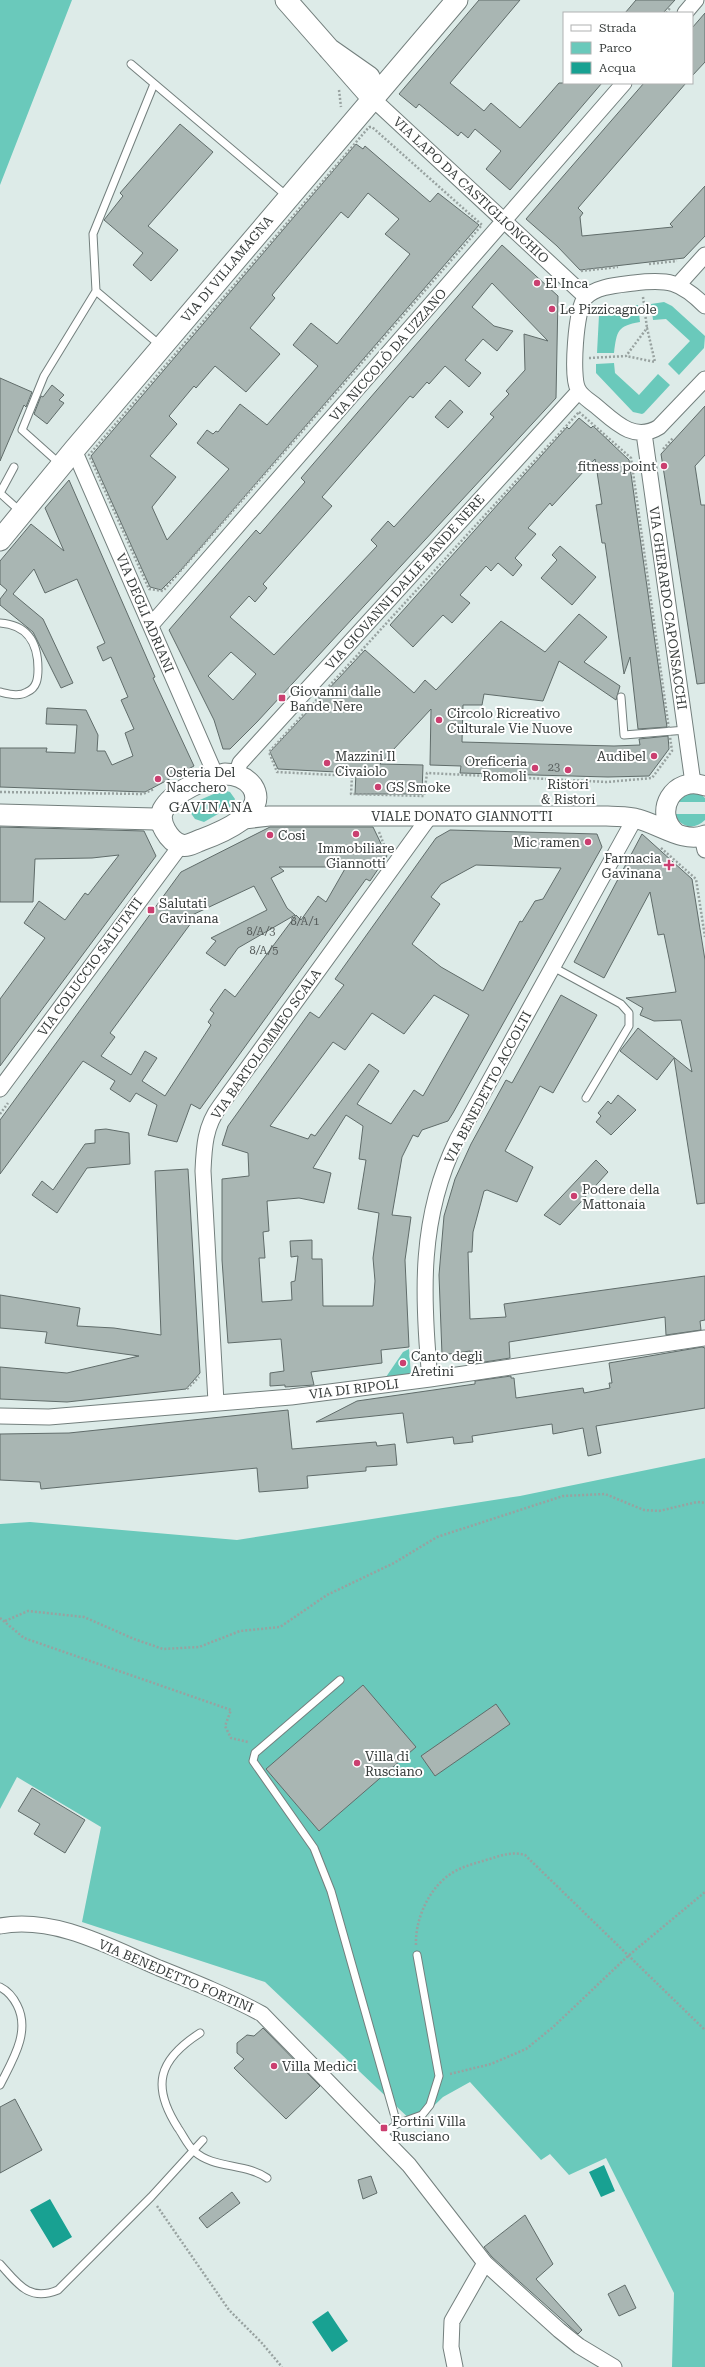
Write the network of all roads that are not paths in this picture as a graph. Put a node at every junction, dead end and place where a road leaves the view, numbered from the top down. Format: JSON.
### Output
{"nodes":[{"id":1,"x":286,"y":0,"type":"edge"},
{"id":2,"x":457,"y":0,"type":"edge"},
{"id":3,"x":696,"y":0,"type":"edge"},
{"id":4,"x":686,"y":12,"type":"edge"},
{"id":5,"x":132,"y":64,"type":"dead end"},
{"id":6,"x":154,"y":84,"type":"junction"},
{"id":7,"x":623,"y":84,"type":"edge"},
{"id":8,"x":373,"y":99,"type":"junction"},
{"id":9,"x":289,"y":197,"type":"junction"},
{"id":10,"x":504,"y":222,"type":"junction"},
{"id":11,"x":705,"y":255,"type":"edge"},
{"id":12,"x":678,"y":285,"type":"junction"},
{"id":13,"x":96,"y":291,"type":"junction"},
{"id":14,"x":586,"y":297,"type":"junction"},
{"id":15,"x":705,"y":306,"type":"edge"},
{"id":16,"x":162,"y":347,"type":"junction"},
{"id":17,"x":705,"y":379,"type":"edge"},
{"id":18,"x":579,"y":391,"type":"junction"},
{"id":19,"x":644,"y":432,"type":"junction"},
{"id":20,"x":67,"y":458,"type":"junction"},
{"id":21,"x":14,"y":467,"type":"dead end"},
{"id":22,"x":22,"y":513,"type":"junction"},
{"id":23,"x":0,"y":540,"type":"edge"},
{"id":24,"x":0,"y":623,"type":"edge"},
{"id":25,"x":151,"y":625,"type":"junction"},
{"id":26,"x":0,"y":692,"type":"edge"},
{"id":27,"x":621,"y":698,"type":"dead end"},
{"id":28,"x":686,"y":730,"type":"junction"},
{"id":29,"x":226,"y":776,"type":"junction"},
{"id":30,"x":699,"y":785,"type":"edge"},
{"id":31,"x":0,"y":815,"type":"edge"},
{"id":32,"x":430,"y":816,"type":"junction"},
{"id":33,"x":244,"y":818,"type":"junction"},
{"id":34,"x":635,"y":818,"type":"junction"},
{"id":35,"x":162,"y":823,"type":"junction"},
{"id":36,"x":677,"y":834,"type":"junction"},
{"id":37,"x":704,"y":841,"type":"edge"},
{"id":38,"x":181,"y":844,"type":"junction"},
{"id":39,"x":553,"y":967,"type":"junction"},
{"id":40,"x":2,"y":1080,"type":"edge"},
{"id":41,"x":586,"y":1098,"type":"dead end"},
{"id":42,"x":705,"y":1338,"type":"edge"},
{"id":43,"x":430,"y":1379,"type":"junction"},
{"id":44,"x":216,"y":1402,"type":"junction"},
{"id":45,"x":0,"y":1416,"type":"edge"},
{"id":46,"x":340,"y":1680,"type":"dead end"},
{"id":47,"x":0,"y":1926,"type":"edge"},
{"id":48,"x":417,"y":1955,"type":"road end"},
{"id":49,"x":0,"y":1987,"type":"edge"},
{"id":50,"x":200,"y":2033,"type":"dead end"},
{"id":51,"x":0,"y":2085,"type":"edge"},
{"id":52,"x":397,"y":2124,"type":"junction"},
{"id":53,"x":381,"y":2136,"type":"junction"},
{"id":54,"x":203,"y":2140,"type":"dead end"},
{"id":55,"x":194,"y":2151,"type":"junction"},
{"id":56,"x":268,"y":2178,"type":"dead end"},
{"id":57,"x":485,"y":2263,"type":"junction"},
{"id":58,"x":0,"y":2264,"type":"edge"},
{"id":59,"x":455,"y":2367,"type":"edge"},
{"id":60,"x":614,"y":2367,"type":"edge"}],
"edges":[{"from":1,"to":8,"type":"main road"},
{"from":2,"to":8,"type":"main road","name":"VIA DI VILLAMAGNA"},
{"from":3,"to":4,"type":"street"},
{"from":5,"to":6,"type":"lane"},
{"from":6,"to":9,"type":"lane"},
{"from":6,"to":13,"type":"lane"},
{"from":7,"to":10,"type":"street","name":"VIA NICCOLÒ DA UZZANO"},
{"from":8,"to":9,"type":"main road","name":"VIA DI VILLAMAGNA"},
{"from":8,"to":10,"type":"street","name":"VIA LAPO DA CASTIGLIONCHIO"},
{"from":9,"to":16,"type":"main road","name":"VIA DI VILLAMAGNA"},
{"from":10,"to":14,"type":"street","name":"VIA LAPO DA CASTIGLIONCHIO"},
{"from":10,"to":25,"type":"street","name":"VIA NICCOLÒ DA UZZANO"},
{"from":11,"to":12,"type":"street"},
{"from":12,"to":14,"type":"street"},
{"from":12,"to":15,"type":"street"},
{"from":13,"to":16,"type":"lane"},
{"from":13,"to":20,"type":"lane"},
{"from":14,"to":18,"type":"street"},
{"from":16,"to":20,"type":"main road","name":"VIA DI VILLAMAGNA"},
{"from":17,"to":19,"type":"street"},
{"from":18,"to":19,"type":"street"},
{"from":18,"to":29,"type":"street","name":"VIA GIOVANNI DALLE BANDE NERE"},
{"from":19,"to":28,"type":"street","name":"VIA GHERARDO CAPONSACCHI"},
{"from":20,"to":22,"type":"main road","name":"VIA DI VILLAMAGNA"},
{"from":20,"to":25,"type":"street","name":"VIA DEGLI ADRIANI"},
{"from":21,"to":22,"type":"lane"},
{"from":22,"to":23,"type":"main road","name":"VIA DI VILLAMAGNA"},
{"from":24,"to":26,"type":"lane"},
{"from":25,"to":29,"type":"street","name":"VIA DEGLI ADRIANI"},
{"from":27,"to":28,"type":"lane"},
{"from":28,"to":30,"type":"street","name":"VIA GHERARDO CAPONSACCHI"},
{"from":29,"to":33,"type":"main road"},
{"from":29,"to":35,"type":"main road"},
{"from":30,"to":36,"type":"street"},
{"from":31,"to":35,"type":"main road"},
{"from":32,"to":33,"type":"street","name":"VIALE DONATO GIANNOTTI"},
{"from":32,"to":34,"type":"street","name":"VIALE DONATO GIANNOTTI"},
{"from":32,"to":44,"type":"street","name":"VIA BARTOLOMMEO SCALA"},
{"from":33,"to":38,"type":"main road"},
{"from":34,"to":36,"type":"street","name":"VIALE DONATO GIANNOTTI"},
{"from":34,"to":39,"type":"street","name":"VIA BENEDETTO ACCOLTI"},
{"from":35,"to":38,"type":"main road"},
{"from":36,"to":37,"type":"street","name":"VIALE DONATO GIANNOTTI"},
{"from":38,"to":40,"type":"street","name":"VIA COLUCCIO SALUTATI"},
{"from":39,"to":41,"type":"lane"},
{"from":39,"to":43,"type":"street","name":"VIA BENEDETTO ACCOLTI"},
{"from":42,"to":43,"type":"street","name":"VIA DI RIPOLI"},
{"from":43,"to":44,"type":"street","name":"VIA DI RIPOLI"},
{"from":44,"to":45,"type":"street","name":"VIA DI RIPOLI"},
{"from":46,"to":52,"type":"lane"},
{"from":47,"to":53,"type":"street","name":"VIA BENEDETTO FORTINI"},
{"from":48,"to":52,"type":"lane"},
{"from":49,"to":51,"type":"lane"},
{"from":50,"to":55,"type":"lane"},
{"from":52,"to":53,"type":"lane"},
{"from":53,"to":57,"type":"street","name":"VIA BENEDETTO FORTINI"},
{"from":54,"to":55,"type":"lane"},
{"from":55,"to":56,"type":"lane"},
{"from":55,"to":58,"type":"lane"},
{"from":57,"to":59,"type":"street"},
{"from":57,"to":60,"type":"street","name":"VIA BENEDETTO FORTINI"}]}
